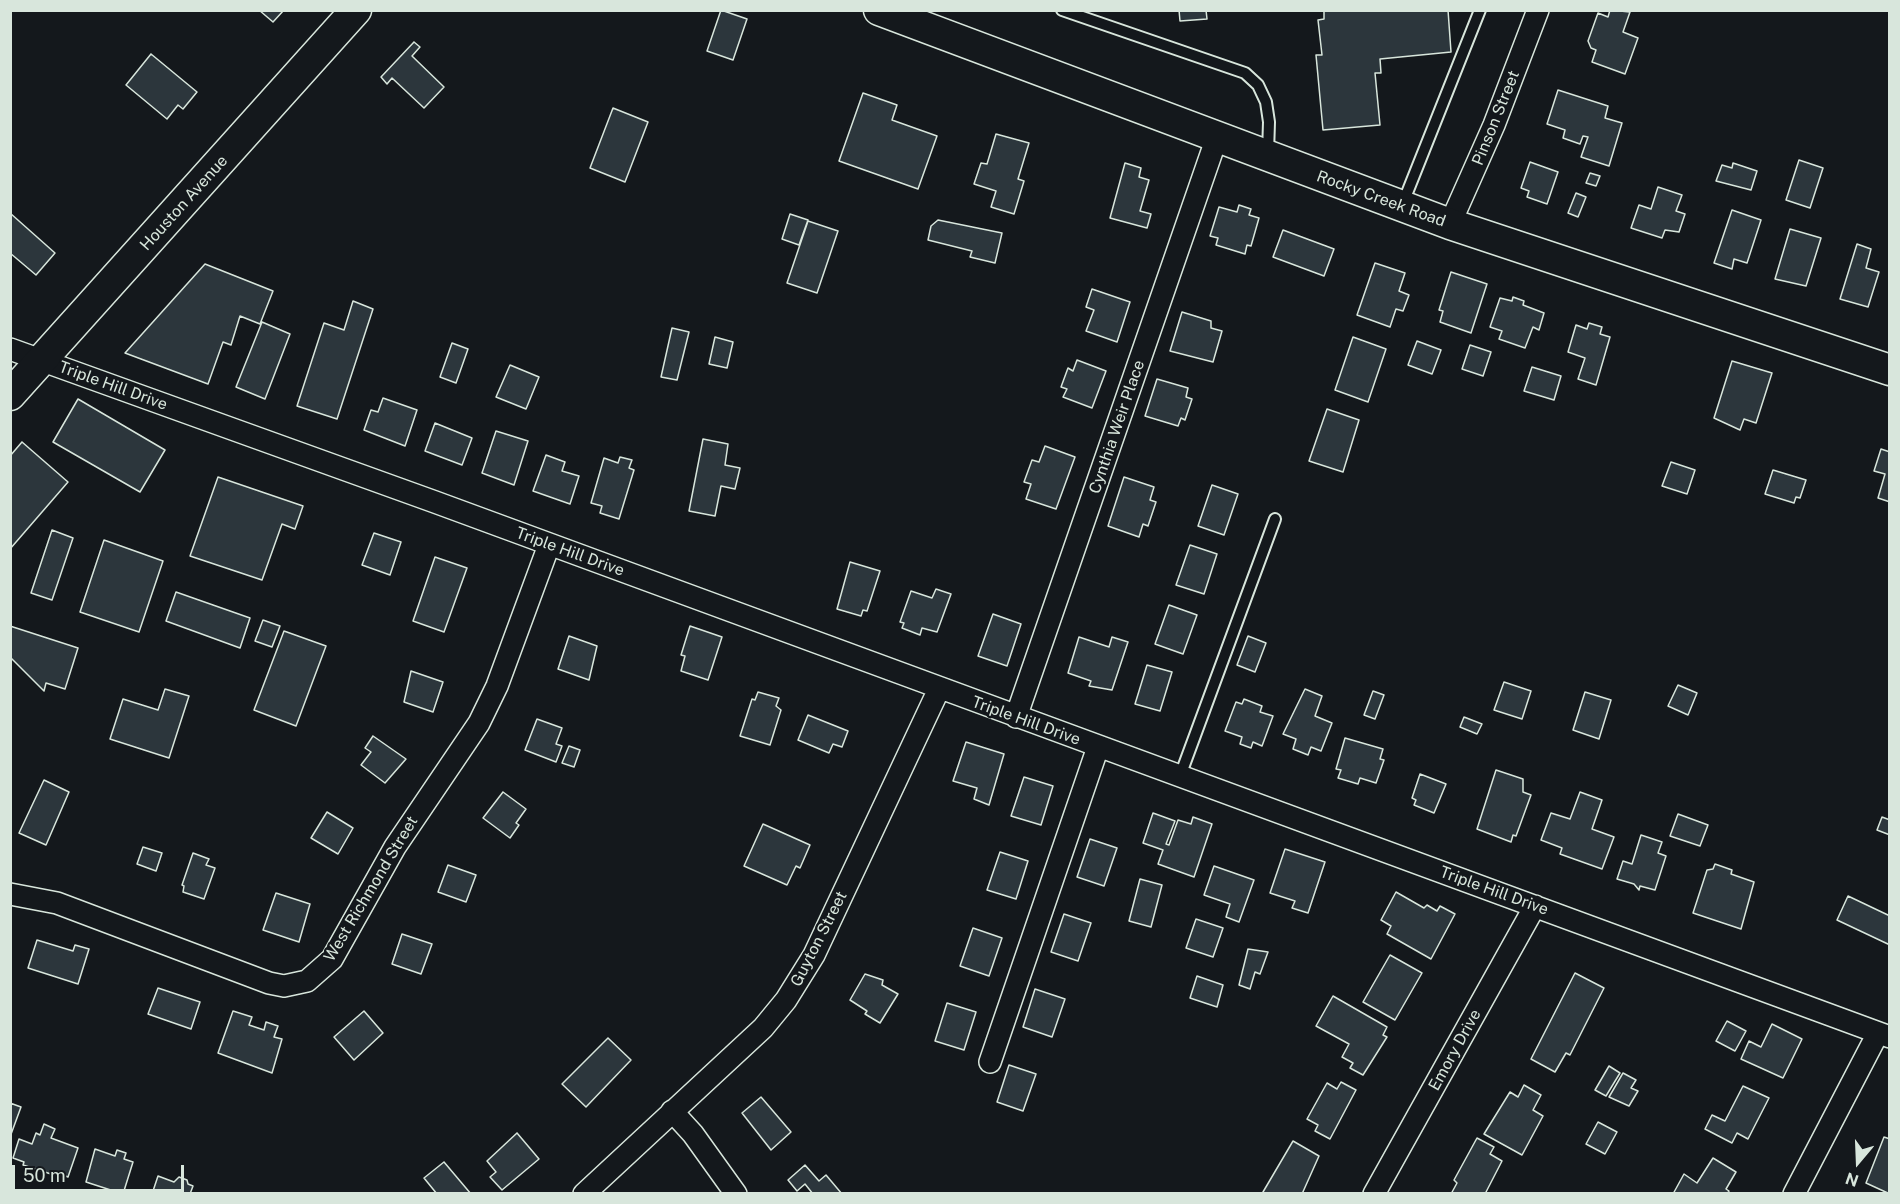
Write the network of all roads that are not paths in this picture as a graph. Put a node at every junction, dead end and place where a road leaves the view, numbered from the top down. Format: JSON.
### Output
{"nodes":[{"id":1,"x":356,"y":10,"type":"edge"},
{"id":2,"x":879,"y":10,"type":"edge"},
{"id":3,"x":1062,"y":10,"type":"edge"},
{"id":4,"x":1480,"y":10,"type":"edge"},
{"id":5,"x":1538,"y":10,"type":"edge"},
{"id":6,"x":1086,"y":14,"type":"edge"},
{"id":7,"x":1217,"y":137,"type":"junction"},
{"id":8,"x":1267,"y":156,"type":"junction"},
{"id":9,"x":1402,"y":207,"type":"junction"},
{"id":10,"x":1450,"y":224,"type":"junction"},
{"id":11,"x":10,"y":349,"type":"edge"},
{"id":12,"x":40,"y":360,"type":"junction"},
{"id":13,"x":1890,"y":370,"type":"edge"},
{"id":14,"x":10,"y":395,"type":"edge"},
{"id":15,"x":1275,"y":519,"type":"dead end"},
{"id":16,"x":549,"y":545,"type":"junction"},
{"id":17,"x":939,"y":689,"type":"junction"},
{"id":18,"x":1016,"y":717,"type":"junction"},
{"id":19,"x":1098,"y":747,"type":"junction"},
{"id":20,"x":1180,"y":776,"type":"junction"},
{"id":21,"x":10,"y":894,"type":"edge"},
{"id":22,"x":1535,"y":906,"type":"junction"},
{"id":23,"x":1884,"y":1035,"type":"edge"},
{"id":24,"x":990,"y":1062,"type":"dead end"},
{"id":25,"x":672,"y":1111,"type":"junction"},
{"id":26,"x":584,"y":1194,"type":"edge"},
{"id":27,"x":736,"y":1194,"type":"edge"},
{"id":28,"x":1374,"y":1194,"type":"edge"},
{"id":29,"x":1794,"y":1194,"type":"edge"}],
"edges":[{"from":1,"to":12,"type":"street","name":"Houston Avenue"},
{"from":2,"to":7,"type":"street","name":"Rocky Creek Road"},
{"from":3,"to":6,"type":"lane"},
{"from":4,"to":9,"type":"lane"},
{"from":5,"to":10,"type":"street","name":"Pinson Street"},
{"from":6,"to":8,"type":"lane"},
{"from":7,"to":8,"type":"street","name":"Rocky Creek Road"},
{"from":7,"to":18,"type":"street","name":"Cynthia Weir Place"},
{"from":8,"to":9,"type":"street","name":"Rocky Creek Road"},
{"from":9,"to":10,"type":"street","name":"Rocky Creek Road"},
{"from":10,"to":13,"type":"street","name":"Rocky Creek Road"},
{"from":11,"to":12,"type":"street","name":"Triple Hill Drive"},
{"from":12,"to":14,"type":"street","name":"Houston Avenue"},
{"from":12,"to":16,"type":"street","name":"Triple Hill Drive"},
{"from":15,"to":20,"type":"lane"},
{"from":16,"to":17,"type":"street","name":"Triple Hill Drive"},
{"from":16,"to":21,"type":"street","name":"West Richmond Street"},
{"from":17,"to":18,"type":"street","name":"Triple Hill Drive"},
{"from":17,"to":25,"type":"street","name":"Guyton Street"},
{"from":18,"to":19,"type":"street","name":"Triple Hill Drive"},
{"from":19,"to":20,"type":"street","name":"Triple Hill Drive"},
{"from":19,"to":24,"type":"street","name":"Triple Hill Drive"},
{"from":20,"to":22,"type":"street","name":"Triple Hill Drive"},
{"from":22,"to":23,"type":"street","name":"Triple Hill Drive"},
{"from":22,"to":28,"type":"street","name":"Emory Drive"},
{"from":23,"to":29,"type":"street"},
{"from":25,"to":26,"type":"street","name":"Guyton Street"},
{"from":25,"to":27,"type":"street"}]}
